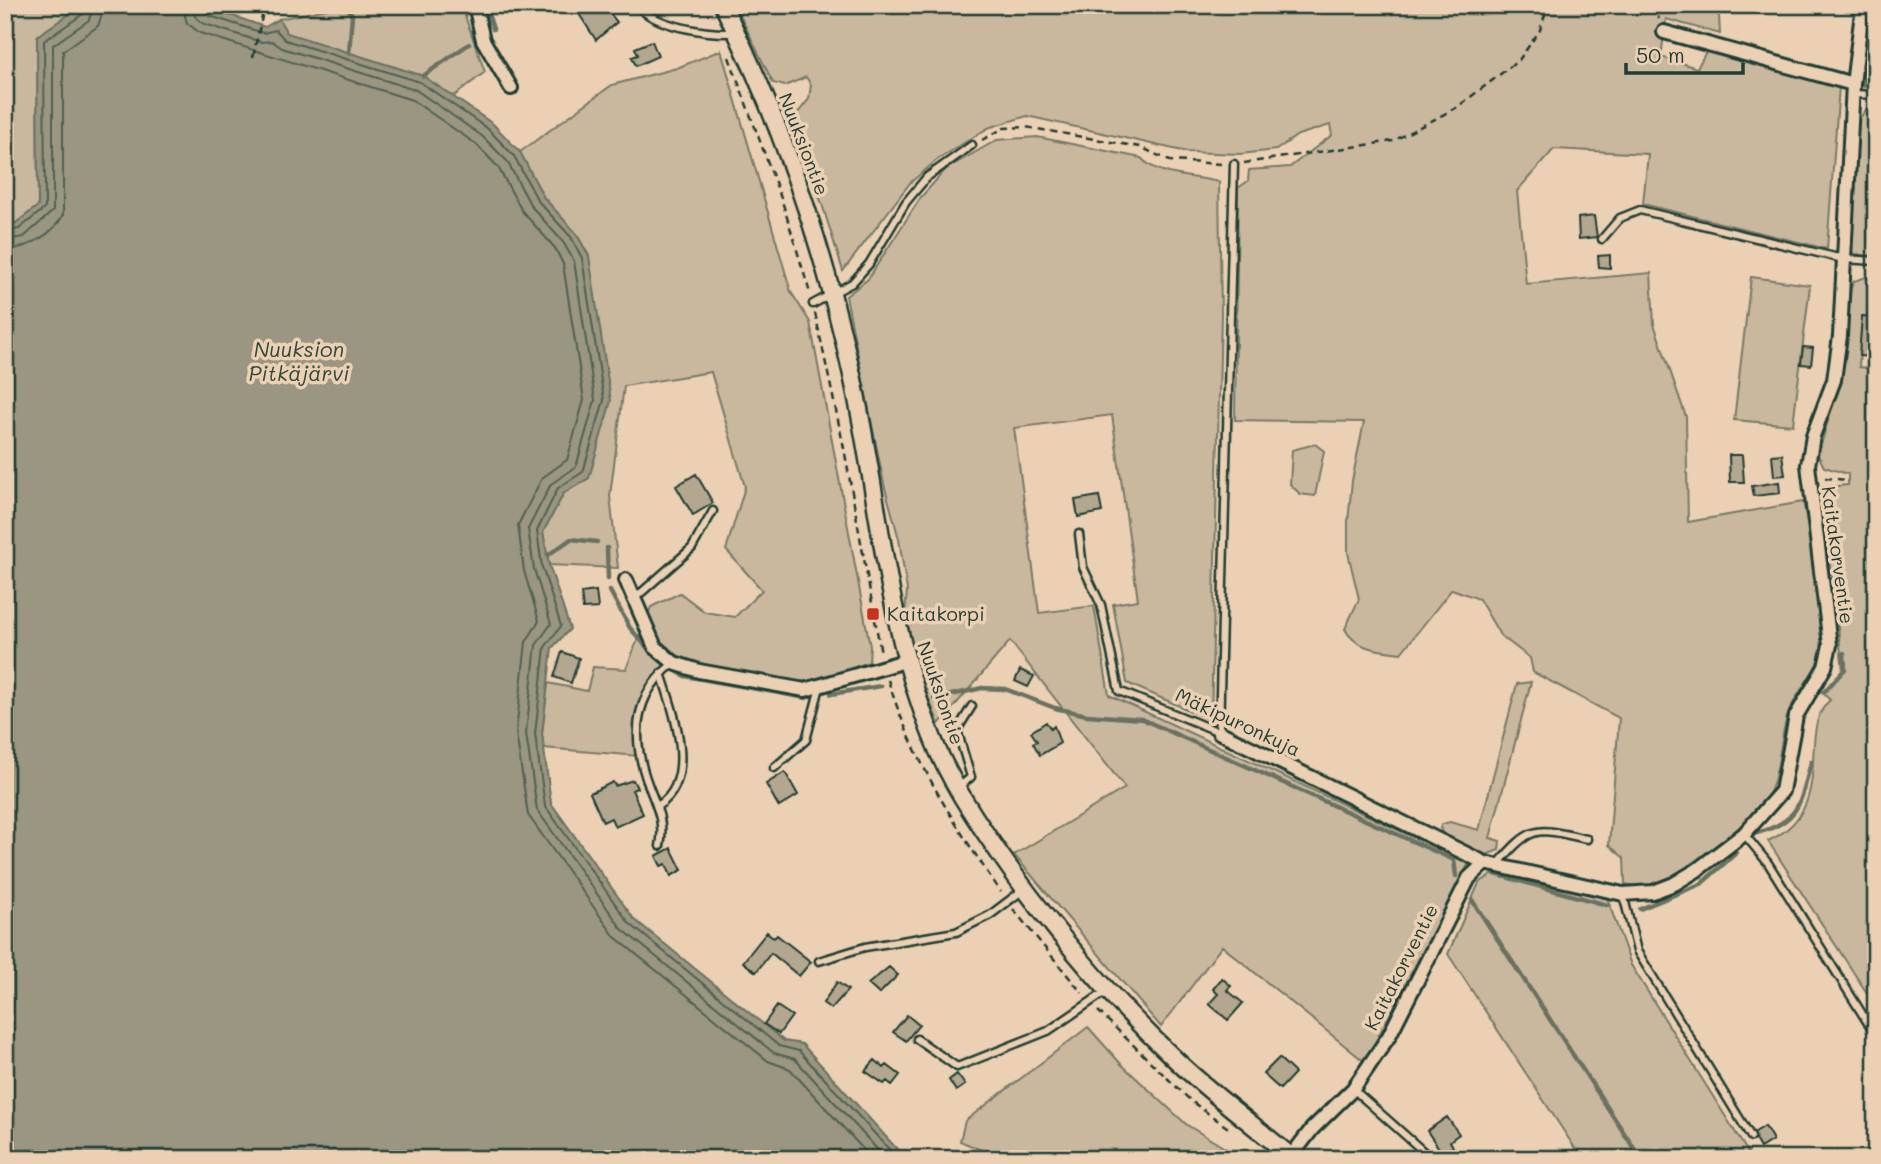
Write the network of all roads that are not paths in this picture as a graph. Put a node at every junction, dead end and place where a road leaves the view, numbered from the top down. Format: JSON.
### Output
{"nodes":[{"id":1,"x":475,"y":5,"type":"edge"},
{"id":2,"x":638,"y":5,"type":"edge"},
{"id":3,"x":723,"y":5,"type":"edge"},
{"id":4,"x":1863,"y":5,"type":"edge"},
{"id":5,"x":1664,"y":32,"type":"dead end"},
{"id":6,"x":737,"y":33,"type":"junction"},
{"id":7,"x":511,"y":88,"type":"dead end"},
{"id":8,"x":1853,"y":89,"type":"junction"},
{"id":9,"x":1876,"y":95,"type":"edge"},
{"id":10,"x":972,"y":145,"type":"road end"},
{"id":11,"x":1234,"y":163,"type":"road end"},
{"id":12,"x":1602,"y":239,"type":"dead end"},
{"id":13,"x":1843,"y":259,"type":"junction"},
{"id":14,"x":1875,"y":262,"type":"edge"},
{"id":15,"x":832,"y":294,"type":"junction"},
{"id":16,"x":813,"y":304,"type":"road end"},
{"id":17,"x":713,"y":511,"type":"dead end"},
{"id":18,"x":1079,"y":534,"type":"dead end"},
{"id":19,"x":626,"y":580,"type":"dead end"},
{"id":20,"x":632,"y":600,"type":"junction"},
{"id":21,"x":905,"y":661,"type":"junction"},
{"id":22,"x":674,"y":663,"type":"junction"},
{"id":23,"x":661,"y":673,"type":"junction"},
{"id":24,"x":820,"y":687,"type":"junction"},
{"id":25,"x":972,"y":706,"type":"dead end"},
{"id":26,"x":1219,"y":732,"type":"junction"},
{"id":27,"x":774,"y":768,"type":"dead end"},
{"id":28,"x":957,"y":789,"type":"junction"},
{"id":29,"x":659,"y":805,"type":"junction"},
{"id":30,"x":1744,"y":834,"type":"junction"},
{"id":31,"x":1587,"y":839,"type":"dead end"},
{"id":32,"x":660,"y":846,"type":"dead end"},
{"id":33,"x":1492,"y":863,"type":"junction"},
{"id":34,"x":1025,"y":889,"type":"junction"},
{"id":35,"x":1623,"y":894,"type":"junction"},
{"id":36,"x":819,"y":961,"type":"dead end"},
{"id":37,"x":1107,"y":990,"type":"junction"},
{"id":38,"x":1876,"y":1036,"type":"edge"},
{"id":39,"x":917,"y":1039,"type":"dead end"},
{"id":40,"x":1353,"y":1089,"type":"junction"},
{"id":41,"x":1751,"y":1137,"type":"dead end"},
{"id":42,"x":1424,"y":1152,"type":"dead end"},
{"id":43,"x":1292,"y":1158,"type":"edge"}],
"edges":[{"from":1,"to":7,"type":"street"},
{"from":2,"to":6,"type":"lane"},
{"from":3,"to":6,"type":"street","name":"Nuuksiontie"},
{"from":4,"to":8,"type":"street","name":"Kaitakorventie"},
{"from":5,"to":8,"type":"street"},
{"from":6,"to":15,"type":"street","name":"Nuuksiontie"},
{"from":8,"to":9,"type":"lane"},
{"from":8,"to":13,"type":"street","name":"Kaitakorventie"},
{"from":10,"to":15,"type":"lane"},
{"from":11,"to":26,"type":"lane"},
{"from":12,"to":13,"type":"lane"},
{"from":13,"to":14,"type":"lane"},
{"from":13,"to":30,"type":"street","name":"Kaitakorventie"},
{"from":15,"to":16,"type":"lane"},
{"from":15,"to":21,"type":"street","name":"Nuuksiontie"},
{"from":17,"to":20,"type":"lane"},
{"from":18,"to":26,"type":"lane","name":"Mäkipuronkuja"},
{"from":19,"to":20,"type":"street"},
{"from":20,"to":22,"type":"street"},
{"from":21,"to":24,"type":"street"},
{"from":21,"to":28,"type":"street","name":"Nuuksiontie"},
{"from":22,"to":23,"type":"lane"},
{"from":22,"to":24,"type":"street"},
{"from":23,"to":29,"type":"lane"},
{"from":23,"to":29,"type":"lane"},
{"from":24,"to":27,"type":"lane"},
{"from":25,"to":28,"type":"lane"},
{"from":26,"to":33,"type":"street","name":"Mäkipuronkuja"},
{"from":28,"to":34,"type":"street","name":"Nuuksiontie"},
{"from":29,"to":32,"type":"lane"},
{"from":30,"to":35,"type":"street","name":"Kaitakorventie"},
{"from":30,"to":38,"type":"lane"},
{"from":31,"to":33,"type":"lane"},
{"from":33,"to":35,"type":"street","name":"Kaitakorventie"},
{"from":33,"to":40,"type":"street","name":"Kaitakorventie"},
{"from":34,"to":36,"type":"lane"},
{"from":34,"to":37,"type":"street","name":"Nuuksiontie"},
{"from":35,"to":41,"type":"lane"},
{"from":37,"to":39,"type":"lane"},
{"from":37,"to":43,"type":"street","name":"Nuuksiontie"},
{"from":40,"to":42,"type":"lane"},
{"from":40,"to":43,"type":"street","name":"Kaitakorventie"}]}
